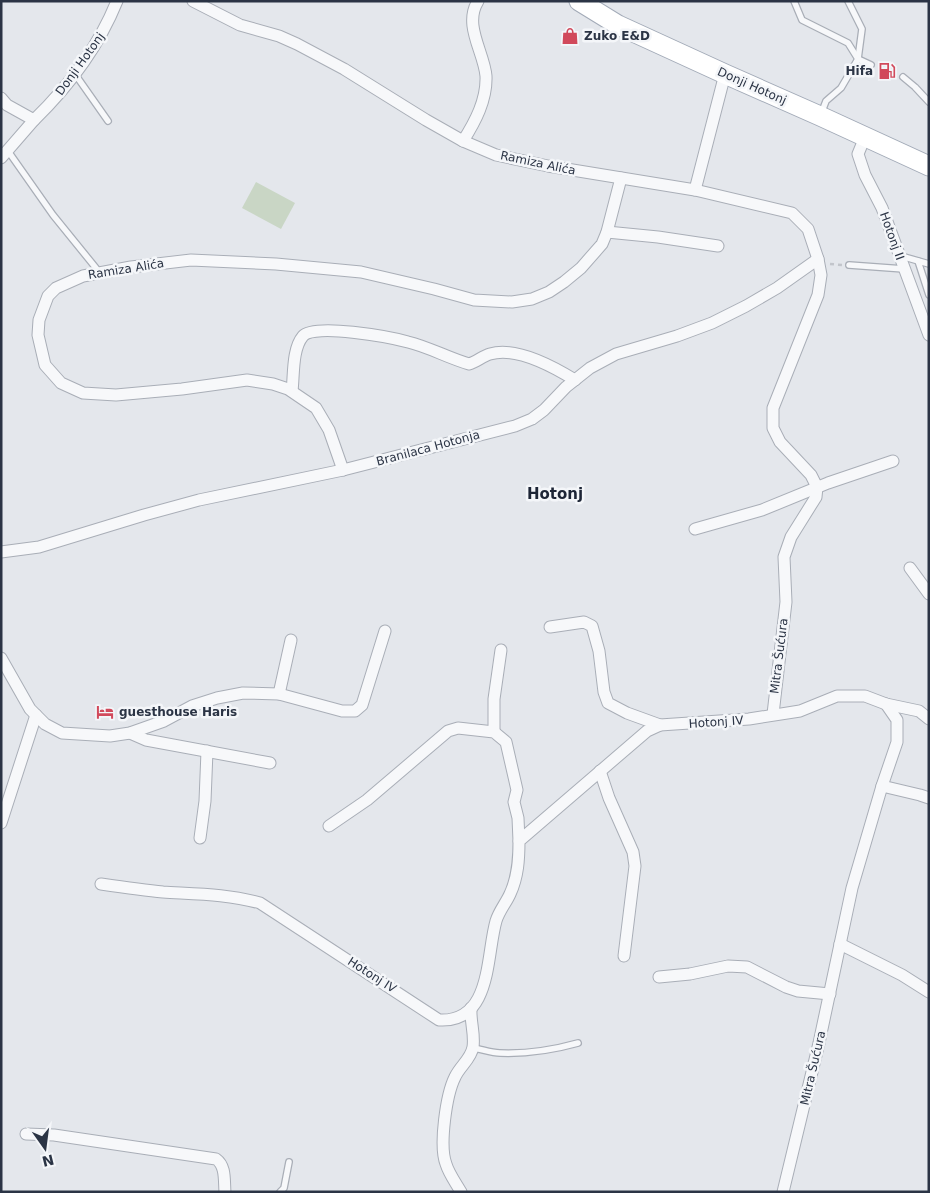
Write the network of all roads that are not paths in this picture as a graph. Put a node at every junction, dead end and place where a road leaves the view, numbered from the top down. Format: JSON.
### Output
{"nodes":[{"id":1,"x":117,"y":1,"type":"edge"},
{"id":2,"x":192,"y":1,"type":"edge"},
{"id":3,"x":478,"y":1,"type":"edge"},
{"id":4,"x":579,"y":1,"type":"edge"},
{"id":5,"x":794,"y":1,"type":"edge"},
{"id":6,"x":848,"y":1,"type":"edge"},
{"id":7,"x":858,"y":59,"type":"junction"},
{"id":8,"x":870,"y":65,"type":"dead end"},
{"id":9,"x":75,"y":74,"type":"junction"},
{"id":10,"x":724,"y":74,"type":"junction"},
{"id":11,"x":903,"y":77,"type":"dead end"},
{"id":12,"x":1,"y":98,"type":"edge"},
{"id":13,"x":929,"y":102,"type":"edge"},
{"id":14,"x":820,"y":116,"type":"junction"},
{"id":15,"x":34,"y":120,"type":"junction"},
{"id":16,"x":108,"y":121,"type":"dead end"},
{"id":17,"x":865,"y":137,"type":"junction"},
{"id":18,"x":463,"y":141,"type":"junction"},
{"id":19,"x":5,"y":155,"type":"edge"},
{"id":20,"x":929,"y":166,"type":"edge"},
{"id":21,"x":621,"y":178,"type":"junction"},
{"id":22,"x":695,"y":190,"type":"junction"},
{"id":23,"x":608,"y":232,"type":"junction"},
{"id":24,"x":718,"y":246,"type":"dead end"},
{"id":25,"x":899,"y":256,"type":"junction"},
{"id":26,"x":918,"y":261,"type":"junction"},
{"id":27,"x":818,"y":262,"type":"junction"},
{"id":28,"x":929,"y":264,"type":"edge"},
{"id":29,"x":849,"y":265,"type":"road end"},
{"id":30,"x":904,"y":269,"type":"junction"},
{"id":31,"x":100,"y":273,"type":"junction"},
{"id":32,"x":929,"y":295,"type":"edge"},
{"id":33,"x":929,"y":335,"type":"edge"},
{"id":34,"x":575,"y":380,"type":"junction"},
{"id":35,"x":292,"y":391,"type":"junction"},
{"id":36,"x":893,"y":461,"type":"dead end"},
{"id":37,"x":343,"y":470,"type":"junction"},
{"id":38,"x":817,"y":487,"type":"junction"},
{"id":39,"x":695,"y":529,"type":"dead end"},
{"id":40,"x":1,"y":552,"type":"edge"},
{"id":41,"x":910,"y":568,"type":"dead end"},
{"id":42,"x":929,"y":594,"type":"edge"},
{"id":43,"x":550,"y":628,"type":"dead end"},
{"id":44,"x":385,"y":631,"type":"dead end"},
{"id":45,"x":292,"y":640,"type":"dead end"},
{"id":46,"x":501,"y":650,"type":"dead end"},
{"id":47,"x":1,"y":658,"type":"edge"},
{"id":48,"x":279,"y":694,"type":"junction"},
{"id":49,"x":886,"y":704,"type":"junction"},
{"id":50,"x":773,"y":714,"type":"junction"},
{"id":51,"x":36,"y":715,"type":"junction"},
{"id":52,"x":929,"y":718,"type":"edge"},
{"id":53,"x":660,"y":724,"type":"junction"},
{"id":54,"x":494,"y":732,"type":"junction"},
{"id":55,"x":130,"y":733,"type":"junction"},
{"id":56,"x":207,"y":751,"type":"junction"},
{"id":57,"x":270,"y":763,"type":"dead end"},
{"id":58,"x":600,"y":771,"type":"junction"},
{"id":59,"x":882,"y":786,"type":"junction"},
{"id":60,"x":929,"y":798,"type":"edge"},
{"id":61,"x":1,"y":823,"type":"edge"},
{"id":62,"x":329,"y":826,"type":"dead end"},
{"id":63,"x":200,"y":838,"type":"dead end"},
{"id":64,"x":519,"y":841,"type":"junction"},
{"id":65,"x":101,"y":884,"type":"dead end"},
{"id":66,"x":840,"y":944,"type":"junction"},
{"id":67,"x":624,"y":956,"type":"dead end"},
{"id":68,"x":659,"y":976,"type":"dead end"},
{"id":69,"x":929,"y":992,"type":"edge"},
{"id":70,"x":830,"y":994,"type":"junction"},
{"id":71,"x":471,"y":1008,"type":"junction"},
{"id":72,"x":578,"y":1043,"type":"dead end"},
{"id":73,"x":473,"y":1048,"type":"junction"},
{"id":74,"x":26,"y":1134,"type":"dead end"},
{"id":75,"x":289,"y":1162,"type":"dead end"},
{"id":76,"x":225,"y":1192,"type":"edge"},
{"id":77,"x":280,"y":1192,"type":"edge"},
{"id":78,"x":461,"y":1192,"type":"edge"},
{"id":79,"x":783,"y":1192,"type":"edge"}],
"edges":[{"from":1,"to":9,"type":"street","name":"Donji Hotonj"},
{"from":2,"to":18,"type":"street","name":"Ramiza Alića"},
{"from":3,"to":18,"type":"street"},
{"from":4,"to":10,"type":"main road","name":"Donji Hotonj"},
{"from":5,"to":7,"type":"lane"},
{"from":6,"to":7,"type":"lane"},
{"from":7,"to":8,"type":"lane"},
{"from":7,"to":14,"type":"lane"},
{"from":9,"to":15,"type":"street","name":"Donji Hotonj"},
{"from":9,"to":16,"type":"lane"},
{"from":10,"to":14,"type":"main road","name":"Donji Hotonj"},
{"from":10,"to":22,"type":"street"},
{"from":11,"to":13,"type":"lane"},
{"from":12,"to":15,"type":"street"},
{"from":14,"to":17,"type":"main road","name":"Donji Hotonj"},
{"from":15,"to":19,"type":"street","name":"Donji Hotonj"},
{"from":17,"to":20,"type":"main road","name":"Donji Hotonj"},
{"from":17,"to":25,"type":"street","name":"Hotonj II"},
{"from":18,"to":21,"type":"street","name":"Ramiza Alića"},
{"from":19,"to":31,"type":"lane"},
{"from":21,"to":22,"type":"street","name":"Ramiza Alića"},
{"from":21,"to":23,"type":"street","name":"Ramiza Alića"},
{"from":22,"to":27,"type":"street","name":"Ramiza Alića"},
{"from":23,"to":24,"type":"street"},
{"from":23,"to":31,"type":"street","name":"Ramiza Alića"},
{"from":25,"to":26,"type":"lane"},
{"from":25,"to":30,"type":"street","name":"Hotonj II"},
{"from":26,"to":28,"type":"lane"},
{"from":26,"to":32,"type":"lane"},
{"from":27,"to":34,"type":"street","name":"Branilaca Hotonja"},
{"from":27,"to":38,"type":"street"},
{"from":29,"to":30,"type":"lane"},
{"from":30,"to":33,"type":"street","name":"Hotonj II"},
{"from":31,"to":35,"type":"street","name":"Ramiza Alića"},
{"from":34,"to":35,"type":"street"},
{"from":34,"to":37,"type":"street","name":"Branilaca Hotonja"},
{"from":35,"to":37,"type":"street","name":"Ramiza Alića"},
{"from":36,"to":38,"type":"street"},
{"from":37,"to":40,"type":"street","name":"Branilaca Hotonja"},
{"from":38,"to":39,"type":"street"},
{"from":38,"to":50,"type":"street","name":"Mitra Šućura"},
{"from":41,"to":42,"type":"street"},
{"from":43,"to":53,"type":"street","name":"Hotonj IV"},
{"from":44,"to":48,"type":"street"},
{"from":45,"to":48,"type":"street"},
{"from":46,"to":54,"type":"street"},
{"from":47,"to":51,"type":"street"},
{"from":48,"to":55,"type":"street"},
{"from":49,"to":50,"type":"street","name":"Mitra Šućura"},
{"from":49,"to":52,"type":"street","name":"Mitra Šućura"},
{"from":49,"to":59,"type":"street","name":"Mitra Šućura"},
{"from":50,"to":53,"type":"street","name":"Hotonj IV"},
{"from":51,"to":55,"type":"street"},
{"from":51,"to":61,"type":"street"},
{"from":53,"to":58,"type":"street"},
{"from":54,"to":62,"type":"street"},
{"from":54,"to":64,"type":"street"},
{"from":55,"to":56,"type":"street"},
{"from":56,"to":57,"type":"street"},
{"from":56,"to":63,"type":"street"},
{"from":58,"to":64,"type":"street"},
{"from":58,"to":67,"type":"street"},
{"from":59,"to":60,"type":"street"},
{"from":59,"to":66,"type":"street","name":"Mitra Šućura"},
{"from":64,"to":71,"type":"street"},
{"from":65,"to":71,"type":"street","name":"Hotonj IV"},
{"from":66,"to":69,"type":"street"},
{"from":66,"to":70,"type":"street","name":"Mitra Šućura"},
{"from":68,"to":70,"type":"street"},
{"from":70,"to":79,"type":"street","name":"Mitra Šućura"},
{"from":71,"to":73,"type":"street"},
{"from":72,"to":73,"type":"lane"},
{"from":73,"to":78,"type":"street"},
{"from":74,"to":76,"type":"street"},
{"from":75,"to":77,"type":"lane"}]}
